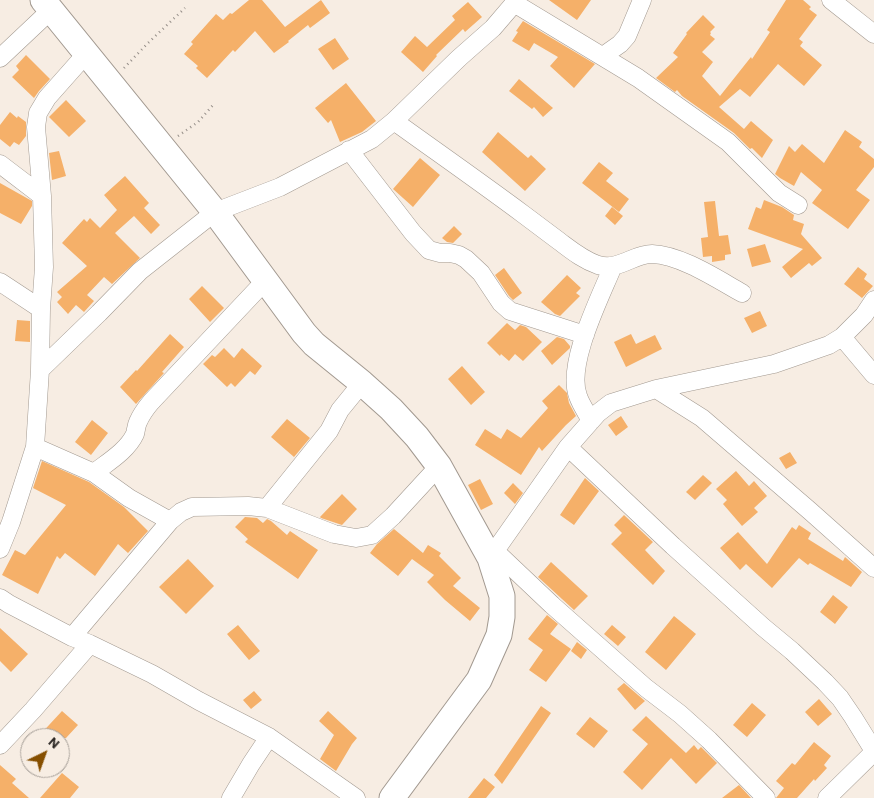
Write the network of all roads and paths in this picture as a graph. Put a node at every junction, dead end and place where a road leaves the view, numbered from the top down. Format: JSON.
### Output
{"nodes":[{"id":1,"x":642,"y":0,"type":"edge"},
{"id":2,"x":831,"y":0,"type":"edge"},
{"id":3,"x":516,"y":2,"type":"edge"},
{"id":4,"x":46,"y":3,"type":"edge"},
{"id":5,"x":185,"y":8,"type":"dead end"},
{"id":6,"x":874,"y":34,"type":"edge"},
{"id":7,"x":86,"y":54,"type":"junction"},
{"id":8,"x":603,"y":56,"type":"junction"},
{"id":9,"x":0,"y":58,"type":"edge"},
{"id":10,"x":111,"y":82,"type":"junction"},
{"id":11,"x":213,"y":105,"type":"dead end"},
{"id":12,"x":394,"y":121,"type":"junction"},
{"id":13,"x":163,"y":148,"type":"junction"},
{"id":14,"x":349,"y":150,"type":"junction"},
{"id":15,"x":0,"y":164,"type":"edge"},
{"id":16,"x":42,"y":196,"type":"junction"},
{"id":17,"x":798,"y":205,"type":"dead end"},
{"id":18,"x":215,"y":212,"type":"junction"},
{"id":19,"x":613,"y":266,"type":"junction"},
{"id":20,"x":265,"y":281,"type":"junction"},
{"id":21,"x":0,"y":282,"type":"edge"},
{"id":22,"x":742,"y":293,"type":"dead end"},
{"id":23,"x":874,"y":300,"type":"edge"},
{"id":24,"x":41,"y":309,"type":"junction"},
{"id":25,"x":585,"y":335,"type":"junction"},
{"id":26,"x":842,"y":337,"type":"junction"},
{"id":27,"x":40,"y":370,"type":"junction"},
{"id":28,"x":873,"y":373,"type":"edge"},
{"id":29,"x":362,"y":383,"type":"junction"},
{"id":30,"x":656,"y":389,"type":"junction"},
{"id":31,"x":591,"y":421,"type":"junction"},
{"id":32,"x":35,"y":447,"type":"junction"},
{"id":33,"x":568,"y":447,"type":"junction"},
{"id":34,"x":439,"y":466,"type":"junction"},
{"id":35,"x":94,"y":472,"type":"junction"},
{"id":36,"x":267,"y":508,"type":"junction"},
{"id":37,"x":5,"y":518,"type":"edge"},
{"id":38,"x":170,"y":520,"type":"junction"},
{"id":39,"x":0,"y":549,"type":"edge"},
{"id":40,"x":492,"y":555,"type":"junction"},
{"id":41,"x":874,"y":568,"type":"edge"},
{"id":42,"x":3,"y":605,"type":"edge"},
{"id":43,"x":72,"y":637,"type":"junction"},
{"id":44,"x":90,"y":644,"type":"junction"},
{"id":45,"x":269,"y":737,"type":"junction"},
{"id":46,"x":0,"y":744,"type":"edge"},
{"id":47,"x":874,"y":752,"type":"edge"},
{"id":48,"x":396,"y":796,"type":"edge"},
{"id":49,"x":231,"y":798,"type":"edge"},
{"id":50,"x":356,"y":798,"type":"edge"},
{"id":51,"x":766,"y":798,"type":"edge"},
{"id":52,"x":827,"y":798,"type":"edge"}],
"edges":[{"from":1,"to":8,"type":"street"},
{"from":2,"to":6,"type":"street"},
{"from":3,"to":8,"type":"street"},
{"from":3,"to":12,"type":"street"},
{"from":4,"to":7,"type":"street"},
{"from":4,"to":9,"type":"street"},
{"from":5,"to":10,"type":"path"},
{"from":7,"to":10,"type":"street"},
{"from":7,"to":16,"type":"street"},
{"from":8,"to":17,"type":"street"},
{"from":10,"to":13,"type":"street"},
{"from":11,"to":13,"type":"path"},
{"from":12,"to":14,"type":"street"},
{"from":12,"to":19,"type":"street"},
{"from":13,"to":18,"type":"street"},
{"from":14,"to":18,"type":"street"},
{"from":14,"to":25,"type":"street"},
{"from":15,"to":16,"type":"street"},
{"from":16,"to":24,"type":"street"},
{"from":18,"to":20,"type":"street"},
{"from":18,"to":27,"type":"street"},
{"from":19,"to":22,"type":"street"},
{"from":19,"to":25,"type":"street"},
{"from":20,"to":29,"type":"street"},
{"from":20,"to":35,"type":"street"},
{"from":21,"to":24,"type":"street"},
{"from":23,"to":26,"type":"street"},
{"from":24,"to":27,"type":"street"},
{"from":25,"to":31,"type":"street"},
{"from":26,"to":28,"type":"street"},
{"from":26,"to":30,"type":"street"},
{"from":27,"to":32,"type":"street"},
{"from":29,"to":34,"type":"street"},
{"from":29,"to":36,"type":"street"},
{"from":30,"to":31,"type":"street"},
{"from":30,"to":41,"type":"street"},
{"from":31,"to":33,"type":"street"},
{"from":32,"to":35,"type":"street"},
{"from":32,"to":37,"type":"street"},
{"from":33,"to":40,"type":"street"},
{"from":33,"to":47,"type":"street"},
{"from":34,"to":36,"type":"street"},
{"from":34,"to":40,"type":"street"},
{"from":35,"to":38,"type":"street"},
{"from":36,"to":38,"type":"street"},
{"from":37,"to":39,"type":"street"},
{"from":38,"to":43,"type":"street"},
{"from":40,"to":48,"type":"street"},
{"from":40,"to":51,"type":"street"},
{"from":42,"to":43,"type":"street"},
{"from":43,"to":44,"type":"street"},
{"from":44,"to":45,"type":"street"},
{"from":44,"to":46,"type":"street"},
{"from":45,"to":49,"type":"street"},
{"from":45,"to":50,"type":"street"},
{"from":47,"to":52,"type":"street"}]}
